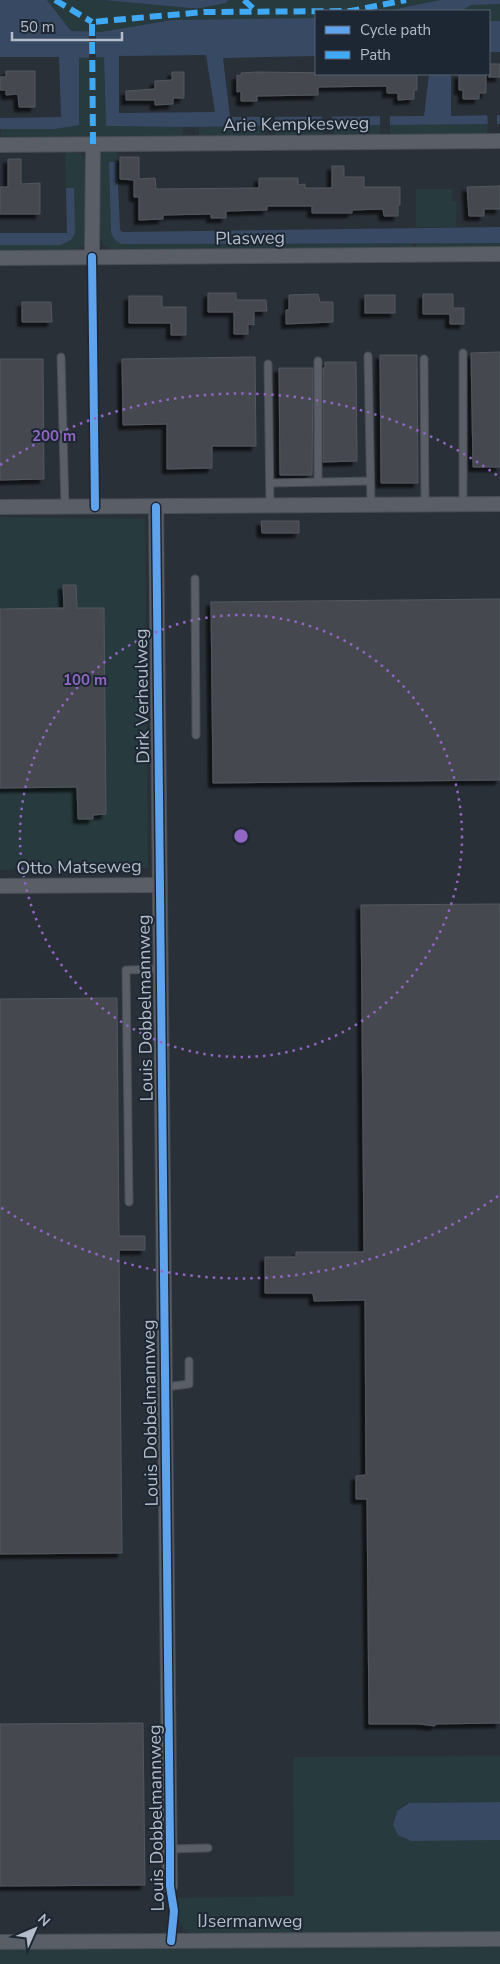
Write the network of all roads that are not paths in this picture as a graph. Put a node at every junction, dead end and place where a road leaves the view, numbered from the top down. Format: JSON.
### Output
{"nodes":[{"id":1,"x":500,"y":141,"type":"edge"},
{"id":2,"x":93,"y":144,"type":"junction"},
{"id":3,"x":0,"y":145,"type":"edge"},
{"id":4,"x":500,"y":254,"type":"edge"},
{"id":5,"x":92,"y":257,"type":"junction"},
{"id":6,"x":0,"y":258,"type":"edge"},
{"id":7,"x":463,"y":353,"type":"dead end"},
{"id":8,"x":368,"y":356,"type":"dead end"},
{"id":9,"x":61,"y":357,"type":"dead end"},
{"id":10,"x":424,"y":359,"type":"dead end"},
{"id":11,"x":318,"y":361,"type":"dead end"},
{"id":12,"x":268,"y":364,"type":"dead end"},
{"id":13,"x":370,"y":481,"type":"junction"},
{"id":14,"x":318,"y":482,"type":"junction"},
{"id":15,"x":270,"y":483,"type":"junction"},
{"id":16,"x":425,"y":504,"type":"junction"},
{"id":17,"x":463,"y":504,"type":"junction"},
{"id":18,"x":500,"y":504,"type":"edge"},
{"id":19,"x":370,"y":505,"type":"junction"},
{"id":20,"x":270,"y":506,"type":"junction"},
{"id":21,"x":0,"y":507,"type":"edge"},
{"id":22,"x":65,"y":507,"type":"junction"},
{"id":23,"x":156,"y":507,"type":"junction"},
{"id":24,"x":195,"y":579,"type":"dead end"},
{"id":25,"x":196,"y":735,"type":"dead end"},
{"id":26,"x":159,"y":885,"type":"junction"},
{"id":27,"x":0,"y":886,"type":"edge"},
{"id":28,"x":160,"y":969,"type":"junction"},
{"id":29,"x":130,"y":1202,"type":"dead end"},
{"id":30,"x":189,"y":1361,"type":"dead end"},
{"id":31,"x":165,"y":1386,"type":"junction"},
{"id":32,"x":208,"y":1848,"type":"dead end"},
{"id":33,"x":170,"y":1849,"type":"junction"},
{"id":34,"x":170,"y":1886,"type":"dead end"},
{"id":35,"x":500,"y":1938,"type":"edge"},
{"id":36,"x":0,"y":1942,"type":"edge"}],
"edges":[{"from":1,"to":2,"type":"street","name":"Arie Kempkesweg"},
{"from":2,"to":3,"type":"street","name":"Arie Kempkesweg"},
{"from":2,"to":5,"type":"street"},
{"from":4,"to":5,"type":"street","name":"Plasweg"},
{"from":5,"to":6,"type":"street","name":"Plasweg"},
{"from":7,"to":17,"type":"lane"},
{"from":8,"to":13,"type":"lane"},
{"from":9,"to":22,"type":"lane"},
{"from":10,"to":16,"type":"lane"},
{"from":11,"to":14,"type":"lane"},
{"from":12,"to":15,"type":"lane"},
{"from":13,"to":14,"type":"lane"},
{"from":13,"to":19,"type":"lane"},
{"from":14,"to":15,"type":"lane"},
{"from":15,"to":20,"type":"lane"},
{"from":16,"to":17,"type":"street"},
{"from":16,"to":19,"type":"street"},
{"from":17,"to":18,"type":"street"},
{"from":19,"to":20,"type":"street"},
{"from":20,"to":23,"type":"street"},
{"from":21,"to":22,"type":"street"},
{"from":22,"to":23,"type":"street"},
{"from":23,"to":26,"type":"street","name":"Dirk Verheulweg"},
{"from":24,"to":25,"type":"lane"},
{"from":26,"to":27,"type":"street","name":"Otto Matseweg"},
{"from":26,"to":28,"type":"street","name":"Louis Dobbelmannweg"},
{"from":28,"to":29,"type":"lane"},
{"from":28,"to":31,"type":"street","name":"Louis Dobbelmannweg"},
{"from":30,"to":31,"type":"lane"},
{"from":31,"to":33,"type":"street","name":"Louis Dobbelmannweg"},
{"from":32,"to":33,"type":"lane"},
{"from":33,"to":34,"type":"street","name":"Louis Dobbelmannweg"},
{"from":35,"to":36,"type":"street","name":"IJsermanweg"}]}
